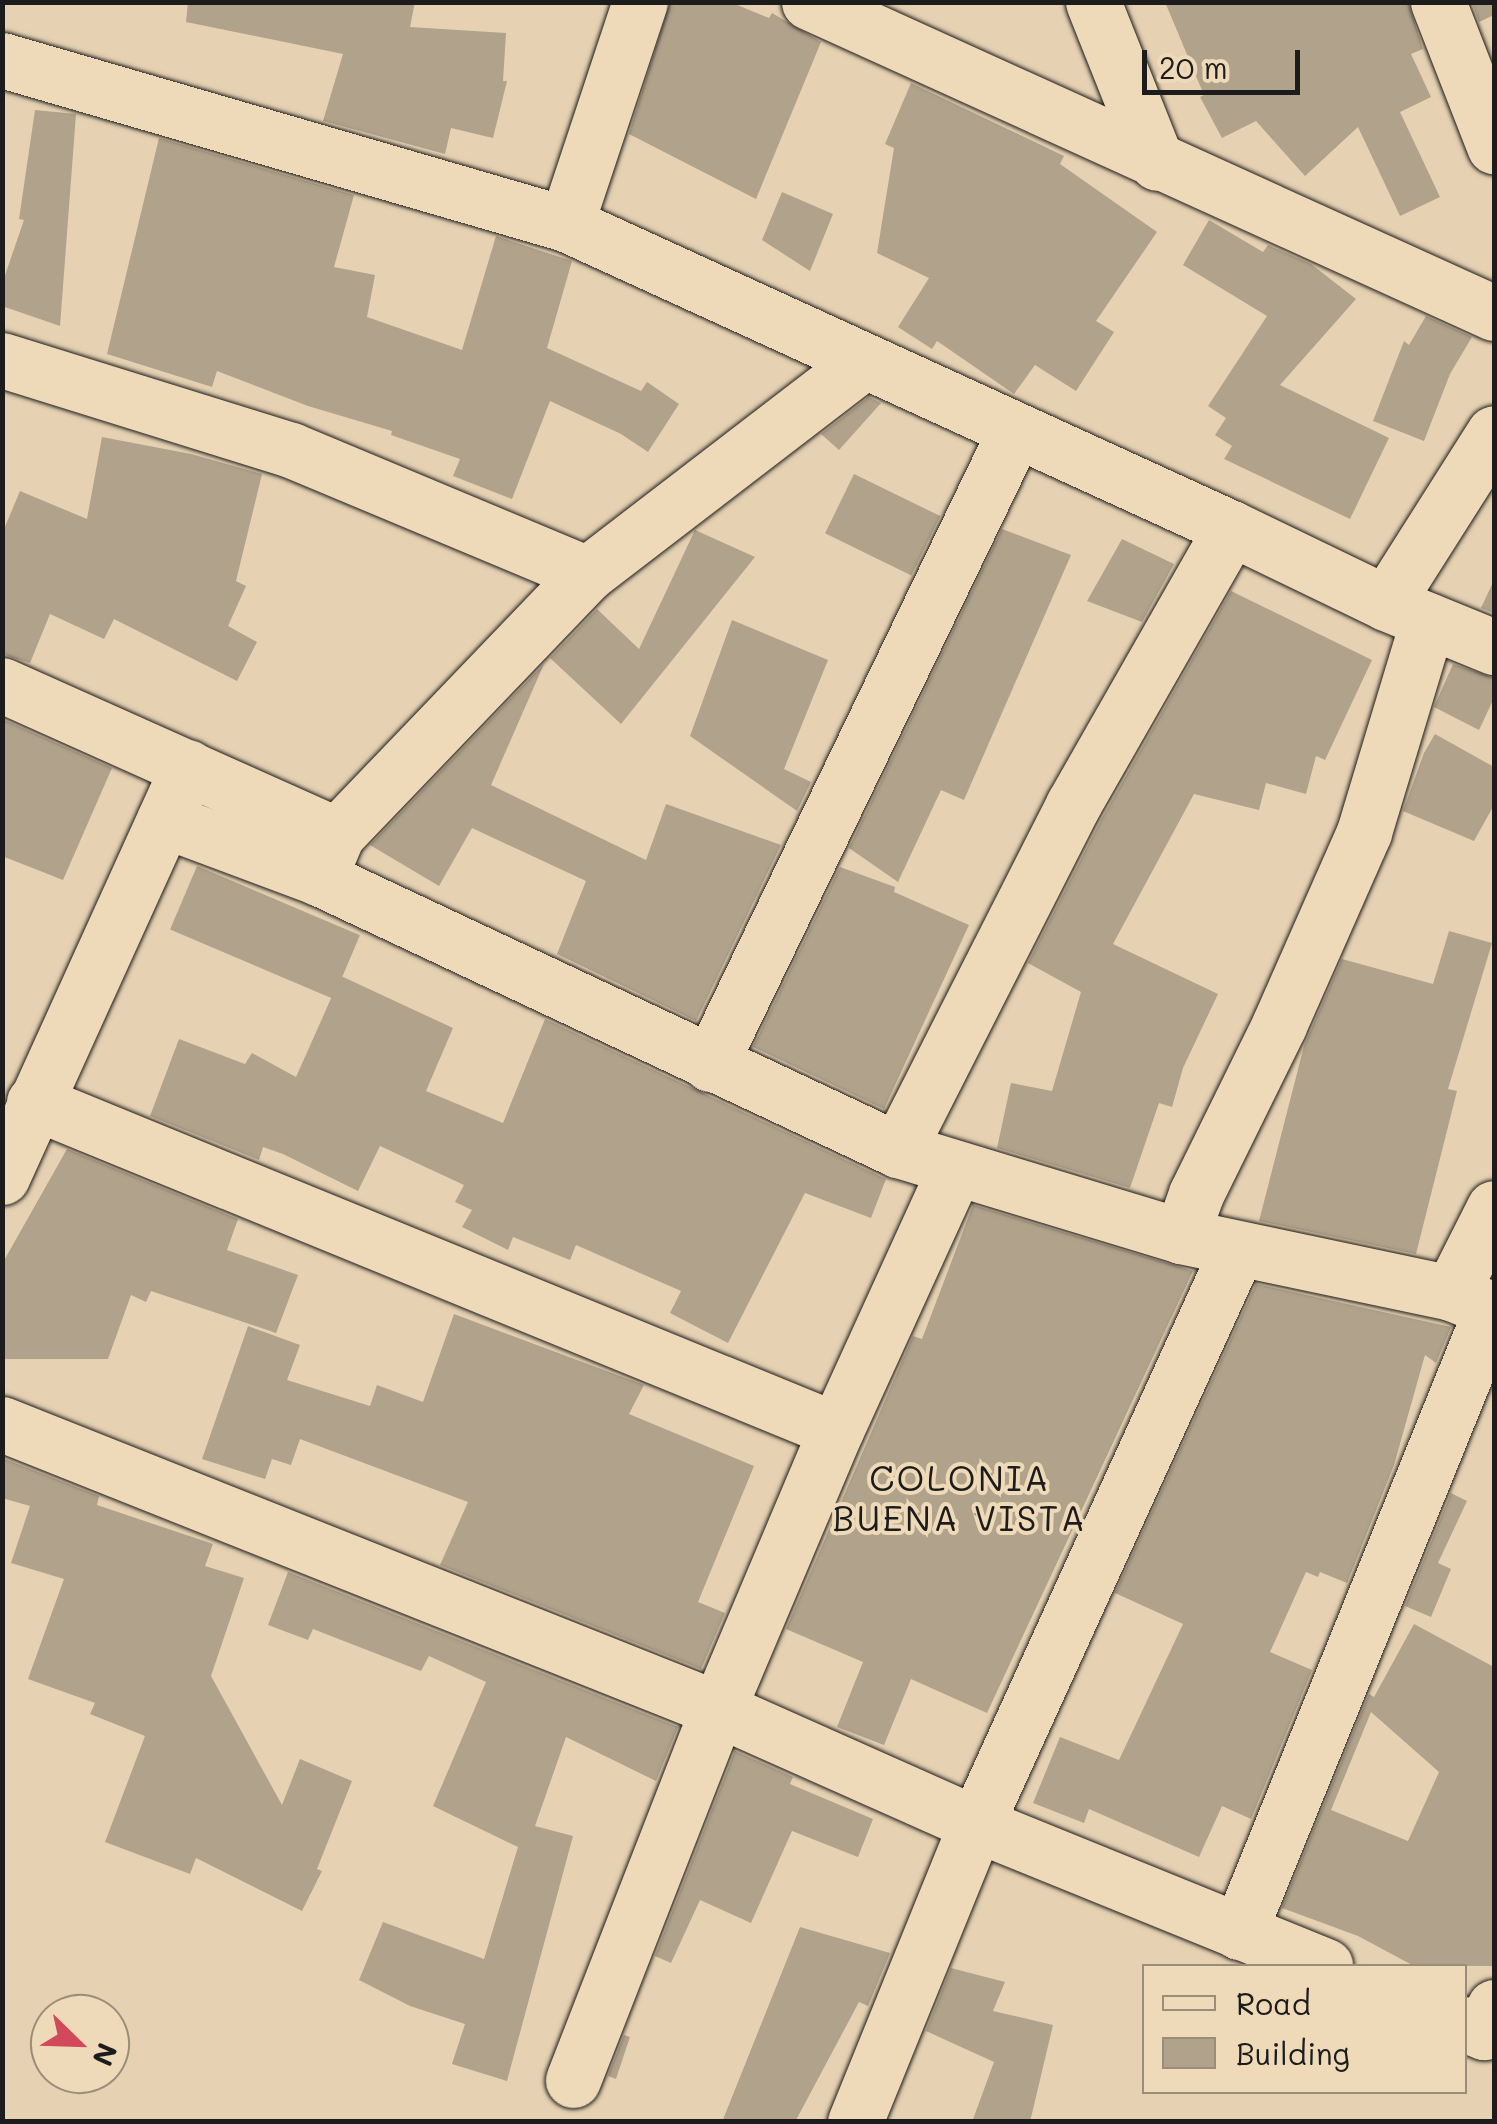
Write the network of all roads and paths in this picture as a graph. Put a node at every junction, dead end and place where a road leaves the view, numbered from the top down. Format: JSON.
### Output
{"nodes":[{"id":1,"x":640,"y":2,"type":"edge"},
{"id":2,"x":1093,"y":2,"type":"edge"},
{"id":3,"x":1438,"y":2,"type":"edge"},
{"id":4,"x":810,"y":3,"type":"edge"},
{"id":5,"x":2,"y":60,"type":"edge"},
{"id":6,"x":1494,"y":146,"type":"edge"},
{"id":7,"x":1157,"y":163,"type":"junction"},
{"id":8,"x":566,"y":224,"type":"junction"},
{"id":9,"x":1494,"y":313,"type":"edge"},
{"id":10,"x":2,"y":360,"type":"edge"},
{"id":11,"x":863,"y":362,"type":"junction"},
{"id":12,"x":1015,"y":432,"type":"junction"},
{"id":13,"x":1494,"y":433,"type":"edge"},
{"id":14,"x":1231,"y":528,"type":"junction"},
{"id":15,"x":587,"y":574,"type":"junction"},
{"id":16,"x":1407,"y":612,"type":"junction"},
{"id":17,"x":1494,"y":647,"type":"edge"},
{"id":18,"x":2,"y":685,"type":"edge"},
{"id":19,"x":188,"y":767,"type":"junction"},
{"id":20,"x":164,"y":820,"type":"junction"},
{"id":21,"x":328,"y":856,"type":"junction"},
{"id":22,"x":710,"y":1064,"type":"junction"},
{"id":23,"x":34,"y":1102,"type":"junction"},
{"id":24,"x":898,"y":1150,"type":"junction"},
{"id":25,"x":955,"y":1169,"type":"junction"},
{"id":26,"x":2,"y":1177,"type":"edge"},
{"id":27,"x":1494,"y":1208,"type":"edge"},
{"id":28,"x":1182,"y":1236,"type":"junction"},
{"id":29,"x":1237,"y":1250,"type":"junction"},
{"id":30,"x":1479,"y":1304,"type":"edge"},
{"id":31,"x":2,"y":1424,"type":"edge"},
{"id":32,"x":836,"y":1430,"type":"junction"},
{"id":33,"x":718,"y":1709,"type":"junction"},
{"id":34,"x":976,"y":1824,"type":"junction"},
{"id":35,"x":1240,"y":1932,"type":"junction"},
{"id":36,"x":1320,"y":1964,"type":"edge"},
{"id":37,"x":1494,"y":2007,"type":"edge"},
{"id":38,"x":1467,"y":2025,"type":"edge"},
{"id":39,"x":573,"y":2080,"type":"dead end"},
{"id":40,"x":856,"y":2122,"type":"edge"}],
"edges":[{"from":1,"to":8,"type":"street"},
{"from":2,"to":7,"type":"street"},
{"from":3,"to":6,"type":"street"},
{"from":4,"to":7,"type":"street"},
{"from":5,"to":8,"type":"street"},
{"from":7,"to":9,"type":"street"},
{"from":8,"to":11,"type":"street"},
{"from":10,"to":15,"type":"street"},
{"from":11,"to":12,"type":"street"},
{"from":11,"to":15,"type":"street"},
{"from":12,"to":14,"type":"street"},
{"from":12,"to":22,"type":"street"},
{"from":13,"to":16,"type":"street"},
{"from":14,"to":16,"type":"street"},
{"from":14,"to":24,"type":"street"},
{"from":15,"to":21,"type":"street"},
{"from":16,"to":17,"type":"street"},
{"from":16,"to":28,"type":"street"},
{"from":18,"to":19,"type":"street"},
{"from":19,"to":20,"type":"street"},
{"from":19,"to":21,"type":"street"},
{"from":20,"to":21,"type":"street"},
{"from":20,"to":23,"type":"street"},
{"from":21,"to":22,"type":"street"},
{"from":22,"to":24,"type":"street"},
{"from":23,"to":26,"type":"street"},
{"from":23,"to":32,"type":"street"},
{"from":24,"to":25,"type":"street"},
{"from":25,"to":28,"type":"street"},
{"from":25,"to":32,"type":"street"},
{"from":27,"to":30,"type":"street"},
{"from":28,"to":29,"type":"street"},
{"from":29,"to":30,"type":"street"},
{"from":29,"to":34,"type":"street"},
{"from":30,"to":35,"type":"street"},
{"from":31,"to":33,"type":"street"},
{"from":32,"to":33,"type":"street"},
{"from":33,"to":34,"type":"street"},
{"from":33,"to":39,"type":"street"},
{"from":34,"to":35,"type":"street"},
{"from":34,"to":40,"type":"street"},
{"from":35,"to":36,"type":"street"},
{"from":37,"to":38,"type":"street"}]}
